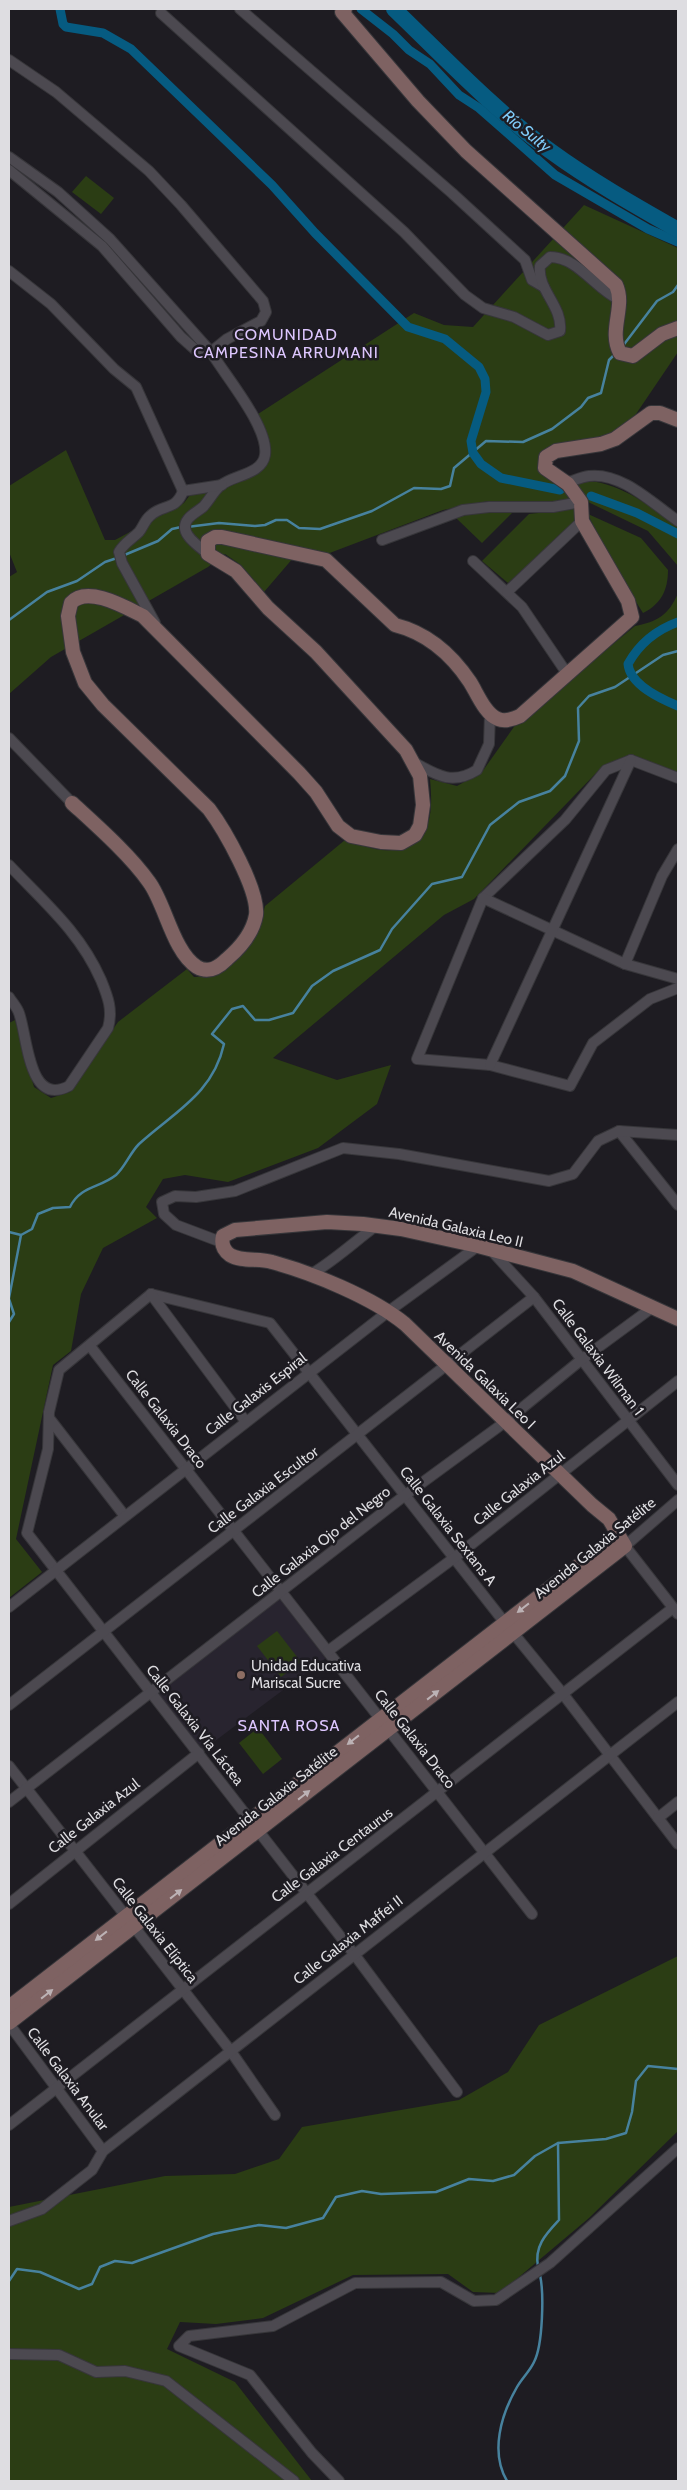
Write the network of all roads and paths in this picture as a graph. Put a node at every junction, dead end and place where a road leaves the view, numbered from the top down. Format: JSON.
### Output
{"nodes":[{"id":1,"x":240,"y":9,"type":"edge"},
{"id":2,"x":345,"y":9,"type":"edge"},
{"id":3,"x":161,"y":13,"type":"dead end"},
{"id":4,"x":9,"y":60,"type":"edge"},
{"id":5,"x":9,"y":157,"type":"edge"},
{"id":6,"x":9,"y":170,"type":"edge"},
{"id":7,"x":9,"y":271,"type":"edge"},
{"id":8,"x":544,"y":287,"type":"junction"},
{"id":9,"x":620,"y":300,"type":"junction"},
{"id":10,"x":678,"y":328,"type":"edge"},
{"id":11,"x":211,"y":352,"type":"junction"},
{"id":12,"x":678,"y":420,"type":"edge"},
{"id":13,"x":566,"y":483,"type":"junction"},
{"id":14,"x":222,"y":485,"type":"junction"},
{"id":15,"x":183,"y":491,"type":"junction"},
{"id":16,"x":580,"y":502,"type":"junction"},
{"id":17,"x":582,"y":521,"type":"junction"},
{"id":18,"x":678,"y":521,"type":"edge"},
{"id":19,"x":382,"y":540,"type":"dead end"},
{"id":20,"x":208,"y":554,"type":"junction"},
{"id":21,"x":473,"y":561,"type":"dead end"},
{"id":22,"x":506,"y":592,"type":"junction"},
{"id":23,"x":158,"y":628,"type":"junction"},
{"id":24,"x":568,"y":675,"type":"junction"},
{"id":25,"x":490,"y":714,"type":"junction"},
{"id":26,"x":9,"y":738,"type":"edge"},
{"id":27,"x":632,"y":760,"type":"junction"},
{"id":28,"x":415,"y":763,"type":"junction"},
{"id":29,"x":678,"y":778,"type":"edge"},
{"id":30,"x":72,"y":803,"type":"joint"},
{"id":31,"x":678,"y":849,"type":"edge"},
{"id":32,"x":9,"y":865,"type":"edge"},
{"id":33,"x":483,"y":898,"type":"junction"},
{"id":34,"x":554,"y":929,"type":"junction"},
{"id":35,"x":625,"y":964,"type":"junction"},
{"id":36,"x":678,"y":979,"type":"edge"},
{"id":37,"x":678,"y":988,"type":"edge"},
{"id":38,"x":9,"y":997,"type":"edge"},
{"id":39,"x":490,"y":1065,"type":"junction"},
{"id":40,"x":619,"y":1131,"type":"junction"},
{"id":41,"x":678,"y":1135,"type":"edge"},
{"id":42,"x":678,"y":1205,"type":"edge"},
{"id":43,"x":377,"y":1225,"type":"junction"},
{"id":44,"x":221,"y":1242,"type":"junction"},
{"id":45,"x":484,"y":1248,"type":"junction"},
{"id":46,"x":310,"y":1275,"type":"junction"},
{"id":47,"x":151,"y":1294,"type":"junction"},
{"id":48,"x":534,"y":1297,"type":"junction"},
{"id":49,"x":653,"y":1307,"type":"junction"},
{"id":50,"x":388,"y":1311,"type":"junction"},
{"id":51,"x":678,"y":1319,"type":"edge"},
{"id":52,"x":90,"y":1346,"type":"junction"},
{"id":53,"x":581,"y":1360,"type":"junction"},
{"id":54,"x":447,"y":1367,"type":"junction"},
{"id":55,"x":309,"y":1372,"type":"junction"},
{"id":56,"x":678,"y":1381,"type":"edge"},
{"id":57,"x":49,"y":1418,"type":"junction"},
{"id":58,"x":628,"y":1420,"type":"junction"},
{"id":59,"x":246,"y":1422,"type":"junction"},
{"id":60,"x":505,"y":1422,"type":"junction"},
{"id":61,"x":358,"y":1436,"type":"junction"},
{"id":62,"x":185,"y":1468,"type":"junction"},
{"id":63,"x":560,"y":1475,"type":"junction"},
{"id":64,"x":678,"y":1485,"type":"edge"},
{"id":65,"x":404,"y":1496,"type":"junction"},
{"id":66,"x":678,"y":1500,"type":"edge"},
{"id":67,"x":124,"y":1516,"type":"junction"},
{"id":68,"x":234,"y":1530,"type":"junction"},
{"id":69,"x":621,"y":1541,"type":"junction"},
{"id":70,"x":454,"y":1558,"type":"junction"},
{"id":71,"x":56,"y":1568,"type":"junction"},
{"id":72,"x":282,"y":1592,"type":"junction"},
{"id":73,"x":9,"y":1607,"type":"edge"},
{"id":74,"x":676,"y":1611,"type":"edge"},
{"id":75,"x":509,"y":1628,"type":"junction"},
{"id":76,"x":102,"y":1633,"type":"junction"},
{"id":77,"x":328,"y":1651,"type":"junction"},
{"id":78,"x":150,"y":1692,"type":"junction"},
{"id":79,"x":563,"y":1694,"type":"junction"},
{"id":80,"x":678,"y":1702,"type":"edge"},
{"id":81,"x":9,"y":1705,"type":"edge"},
{"id":82,"x":385,"y":1724,"type":"junction"},
{"id":83,"x":199,"y":1752,"type":"junction"},
{"id":84,"x":611,"y":1756,"type":"junction"},
{"id":85,"x":9,"y":1766,"type":"edge"},
{"id":86,"x":26,"y":1789,"type":"junction"},
{"id":87,"x":438,"y":1792,"type":"junction"},
{"id":88,"x":9,"y":1802,"type":"edge"},
{"id":89,"x":678,"y":1802,"type":"edge"},
{"id":90,"x":658,"y":1818,"type":"junction"},
{"id":91,"x":255,"y":1825,"type":"junction"},
{"id":92,"x":678,"y":1844,"type":"edge"},
{"id":93,"x":75,"y":1851,"type":"junction"},
{"id":94,"x":486,"y":1853,"type":"junction"},
{"id":95,"x":307,"y":1892,"type":"junction"},
{"id":96,"x":9,"y":1904,"type":"edge"},
{"id":97,"x":532,"y":1914,"type":"dead end"},
{"id":98,"x":130,"y":1922,"type":"junction"},
{"id":99,"x":354,"y":1954,"type":"junction"},
{"id":100,"x":182,"y":1989,"type":"junction"},
{"id":101,"x":9,"y":2007,"type":"edge"},
{"id":102,"x":9,"y":2024,"type":"edge"},
{"id":103,"x":230,"y":2050,"type":"junction"},
{"id":104,"x":57,"y":2087,"type":"junction"},
{"id":105,"x":457,"y":2092,"type":"dead end"},
{"id":106,"x":275,"y":2115,"type":"dead end"},
{"id":107,"x":9,"y":2125,"type":"edge"},
{"id":108,"x":678,"y":2148,"type":"edge"},
{"id":109,"x":104,"y":2151,"type":"junction"},
{"id":110,"x":9,"y":2221,"type":"edge"},
{"id":111,"x":9,"y":2354,"type":"edge"},
{"id":112,"x":294,"y":2481,"type":"edge"},
{"id":113,"x":339,"y":2481,"type":"edge"}],
"edges":[{"from":1,"to":8,"type":"street"},
{"from":2,"to":9,"type":"street"},
{"from":3,"to":8,"type":"street"},
{"from":4,"to":11,"type":"street"},
{"from":5,"to":11,"type":"street"},
{"from":6,"to":11,"type":"street"},
{"from":7,"to":15,"type":"street"},
{"from":8,"to":9,"type":"street"},
{"from":9,"to":10,"type":"street"},
{"from":11,"to":14,"type":"street"},
{"from":12,"to":13,"type":"street"},
{"from":13,"to":16,"type":"street"},
{"from":13,"to":18,"type":"street"},
{"from":14,"to":15,"type":"street"},
{"from":14,"to":20,"type":"street"},
{"from":15,"to":23,"type":"street"},
{"from":16,"to":17,"type":"street"},
{"from":16,"to":19,"type":"street"},
{"from":17,"to":22,"type":"street"},
{"from":17,"to":24,"type":"street"},
{"from":20,"to":25,"type":"street"},
{"from":20,"to":28,"type":"street"},
{"from":21,"to":22,"type":"street"},
{"from":22,"to":24,"type":"street"},
{"from":23,"to":28,"type":"street"},
{"from":23,"to":30,"type":"street"},
{"from":24,"to":25,"type":"street"},
{"from":25,"to":28,"type":"street"},
{"from":26,"to":30,"type":"street"},
{"from":27,"to":29,"type":"street"},
{"from":27,"to":33,"type":"street"},
{"from":27,"to":34,"type":"street"},
{"from":31,"to":35,"type":"street"},
{"from":32,"to":38,"type":"street"},
{"from":33,"to":34,"type":"street"},
{"from":33,"to":39,"type":"street"},
{"from":34,"to":35,"type":"street"},
{"from":34,"to":39,"type":"street"},
{"from":35,"to":36,"type":"street"},
{"from":37,"to":39,"type":"street"},
{"from":40,"to":41,"type":"street"},
{"from":40,"to":42,"type":"street"},
{"from":40,"to":44,"type":"street"},
{"from":43,"to":44,"type":"street","name":"Avenida Galaxia Leo II"},
{"from":43,"to":45,"type":"street","name":"Avenida Galaxia Leo II"},
{"from":43,"to":46,"type":"street"},
{"from":44,"to":46,"type":"street","name":"Avenida Galaxia Leo I"},
{"from":45,"to":48,"type":"street","name":"Calle Galaxia Wilman 1"},
{"from":45,"to":49,"type":"street","name":"Avenida Galaxia Leo II"},
{"from":45,"to":50,"type":"street","name":"Calle Galaxis Espiral"},
{"from":46,"to":50,"type":"street","name":"Avenida Galaxia Leo I"},
{"from":47,"to":52,"type":"street"},
{"from":47,"to":55,"type":"street","name":"Calle Galaxia Sextans A"},
{"from":47,"to":59,"type":"street"},
{"from":48,"to":53,"type":"street","name":"Calle Galaxia Wilman 1"},
{"from":48,"to":54,"type":"street","name":"Calle Galaxia Escultor"},
{"from":49,"to":51,"type":"street","name":"Avenida Galaxia Leo II"},
{"from":49,"to":53,"type":"street","name":"Calle Galaxia Ojo del Negro"},
{"from":50,"to":54,"type":"street","name":"Avenida Galaxia Leo I"},
{"from":50,"to":55,"type":"street","name":"Calle Galaxis Espiral"},
{"from":52,"to":57,"type":"street"},
{"from":52,"to":62,"type":"street","name":"Calle Galaxia Draco"},
{"from":53,"to":58,"type":"street","name":"Calle Galaxia Wilman 1"},
{"from":53,"to":60,"type":"street","name":"Calle Galaxia Ojo del Negro"},
{"from":54,"to":60,"type":"street","name":"Avenida Galaxia Leo I"},
{"from":54,"to":61,"type":"street","name":"Calle Galaxia Escultor"},
{"from":55,"to":59,"type":"street","name":"Calle Galaxis Espiral"},
{"from":55,"to":61,"type":"street","name":"Calle Galaxia Sextans A"},
{"from":56,"to":58,"type":"street","name":"Calle Galaxia Azul"},
{"from":57,"to":67,"type":"street"},
{"from":57,"to":71,"type":"street","name":"Calle Galaxia Vía Láctea"},
{"from":58,"to":63,"type":"street","name":"Calle Galaxia Azul"},
{"from":58,"to":64,"type":"street","name":"Calle Galaxia Wilman 1"},
{"from":59,"to":62,"type":"street","name":"Calle Galaxis Espiral"},
{"from":60,"to":63,"type":"street","name":"Avenida Galaxia Leo I"},
{"from":60,"to":65,"type":"street","name":"Calle Galaxia Ojo del Negro"},
{"from":61,"to":65,"type":"street","name":"Calle Galaxia Sextans A"},
{"from":61,"to":68,"type":"street","name":"Calle Galaxia Escultor"},
{"from":62,"to":67,"type":"street","name":"Calle Galaxis Espiral"},
{"from":62,"to":68,"type":"street","name":"Calle Galaxia Draco"},
{"from":63,"to":69,"type":"street","name":"Avenida Galaxia Leo I"},
{"from":63,"to":70,"type":"street","name":"Calle Galaxia Azul"},
{"from":65,"to":70,"type":"street","name":"Calle Galaxia Sextans A"},
{"from":65,"to":72,"type":"street","name":"Calle Galaxia Ojo del Negro"},
{"from":66,"to":69,"type":"street","name":"Avenida Galaxia Satélite"},
{"from":67,"to":71,"type":"street","name":"Calle Galaxis Espiral"},
{"from":68,"to":72,"type":"street","name":"Calle Galaxia Draco"},
{"from":68,"to":76,"type":"street","name":"Calle Galaxia Escultor"},
{"from":69,"to":74,"type":"street","name":"Avenida Galaxia Leo I"},
{"from":69,"to":75,"type":"street","name":"Avenida Galaxia Satélite"},
{"from":70,"to":75,"type":"street","name":"Calle Galaxia Sextans A"},
{"from":70,"to":77,"type":"street","name":"Calle Galaxia Azul"},
{"from":71,"to":73,"type":"street","name":"Calle Galaxis Espiral"},
{"from":71,"to":76,"type":"street","name":"Calle Galaxia Vía Láctea"},
{"from":72,"to":77,"type":"street","name":"Calle Galaxia Draco"},
{"from":72,"to":78,"type":"street","name":"Calle Galaxia Ojo del Negro"},
{"from":74,"to":79,"type":"street","name":"Calle Galaxia Centaurus"},
{"from":75,"to":79,"type":"street","name":"Calle Galaxia Sextans A"},
{"from":75,"to":82,"type":"street","name":"Avenida Galaxia Satélite"},
{"from":76,"to":78,"type":"street","name":"Calle Galaxia Vía Láctea"},
{"from":76,"to":81,"type":"street","name":"Calle Galaxia Escultor"},
{"from":77,"to":82,"type":"street","name":"Calle Galaxia Draco"},
{"from":78,"to":83,"type":"street","name":"Calle Galaxia Vía Láctea"},
{"from":78,"to":86,"type":"street","name":"Calle Galaxia Ojo del Negro"},
{"from":79,"to":84,"type":"street","name":"Calle Galaxia Sextans A"},
{"from":79,"to":87,"type":"street","name":"Calle Galaxia Centaurus"},
{"from":80,"to":84,"type":"street","name":"Calle Galaxia Maffei II"},
{"from":82,"to":87,"type":"street","name":"Calle Galaxia Draco"},
{"from":82,"to":91,"type":"street","name":"Avenida Galaxia Satélite"},
{"from":83,"to":91,"type":"street","name":"Calle Galaxia Vía Láctea"},
{"from":83,"to":93,"type":"street","name":"Calle Galaxia Azul"},
{"from":84,"to":90,"type":"street","name":"Calle Galaxia Sextans A"},
{"from":84,"to":94,"type":"street","name":"Calle Galaxia Maffei II"},
{"from":85,"to":86,"type":"street","name":"Calle Galaxia Elíptica"},
{"from":86,"to":88,"type":"street","name":"Calle Galaxia Ojo del Negro"},
{"from":86,"to":93,"type":"street","name":"Calle Galaxia Elíptica"},
{"from":87,"to":94,"type":"street","name":"Calle Galaxia Draco"},
{"from":87,"to":95,"type":"street","name":"Calle Galaxia Centaurus"},
{"from":89,"to":90,"type":"street"},
{"from":90,"to":92,"type":"street","name":"Calle Galaxia Sextans A"},
{"from":91,"to":95,"type":"street","name":"Calle Galaxia Vía Láctea"},
{"from":91,"to":98,"type":"street","name":"Avenida Galaxia Satélite"},
{"from":93,"to":96,"type":"street","name":"Calle Galaxia Azul"},
{"from":93,"to":98,"type":"street","name":"Calle Galaxia Elíptica"},
{"from":94,"to":97,"type":"street","name":"Calle Galaxia Draco"},
{"from":94,"to":99,"type":"street","name":"Calle Galaxia Maffei II"},
{"from":95,"to":99,"type":"street","name":"Calle Galaxia Vía Láctea"},
{"from":95,"to":100,"type":"street","name":"Calle Galaxia Centaurus"},
{"from":98,"to":100,"type":"street","name":"Calle Galaxia Elíptica"},
{"from":98,"to":101,"type":"street","name":"Avenida Galaxia Satélite","one_way":true},
{"from":102,"to":98,"type":"street","name":"Avenida Galaxia Satélite","one_way":true},
{"from":99,"to":103,"type":"street","name":"Calle Galaxia Maffei II"},
{"from":99,"to":105,"type":"street","name":"Calle Galaxia Vía Láctea"},
{"from":100,"to":103,"type":"street","name":"Calle Galaxia Elíptica"},
{"from":100,"to":104,"type":"street","name":"Calle Galaxia Centaurus"},
{"from":102,"to":104,"type":"street","name":"Calle Galaxia Anular"},
{"from":103,"to":106,"type":"street","name":"Calle Galaxia Elíptica"},
{"from":103,"to":109,"type":"street","name":"Calle Galaxia Maffei II"},
{"from":104,"to":107,"type":"street","name":"Calle Galaxia Centaurus"},
{"from":104,"to":109,"type":"street","name":"Calle Galaxia Anular"},
{"from":108,"to":113,"type":"street"},
{"from":109,"to":110,"type":"street","name":"Calle Galaxia Maffei II"},
{"from":111,"to":112,"type":"street"}]}
